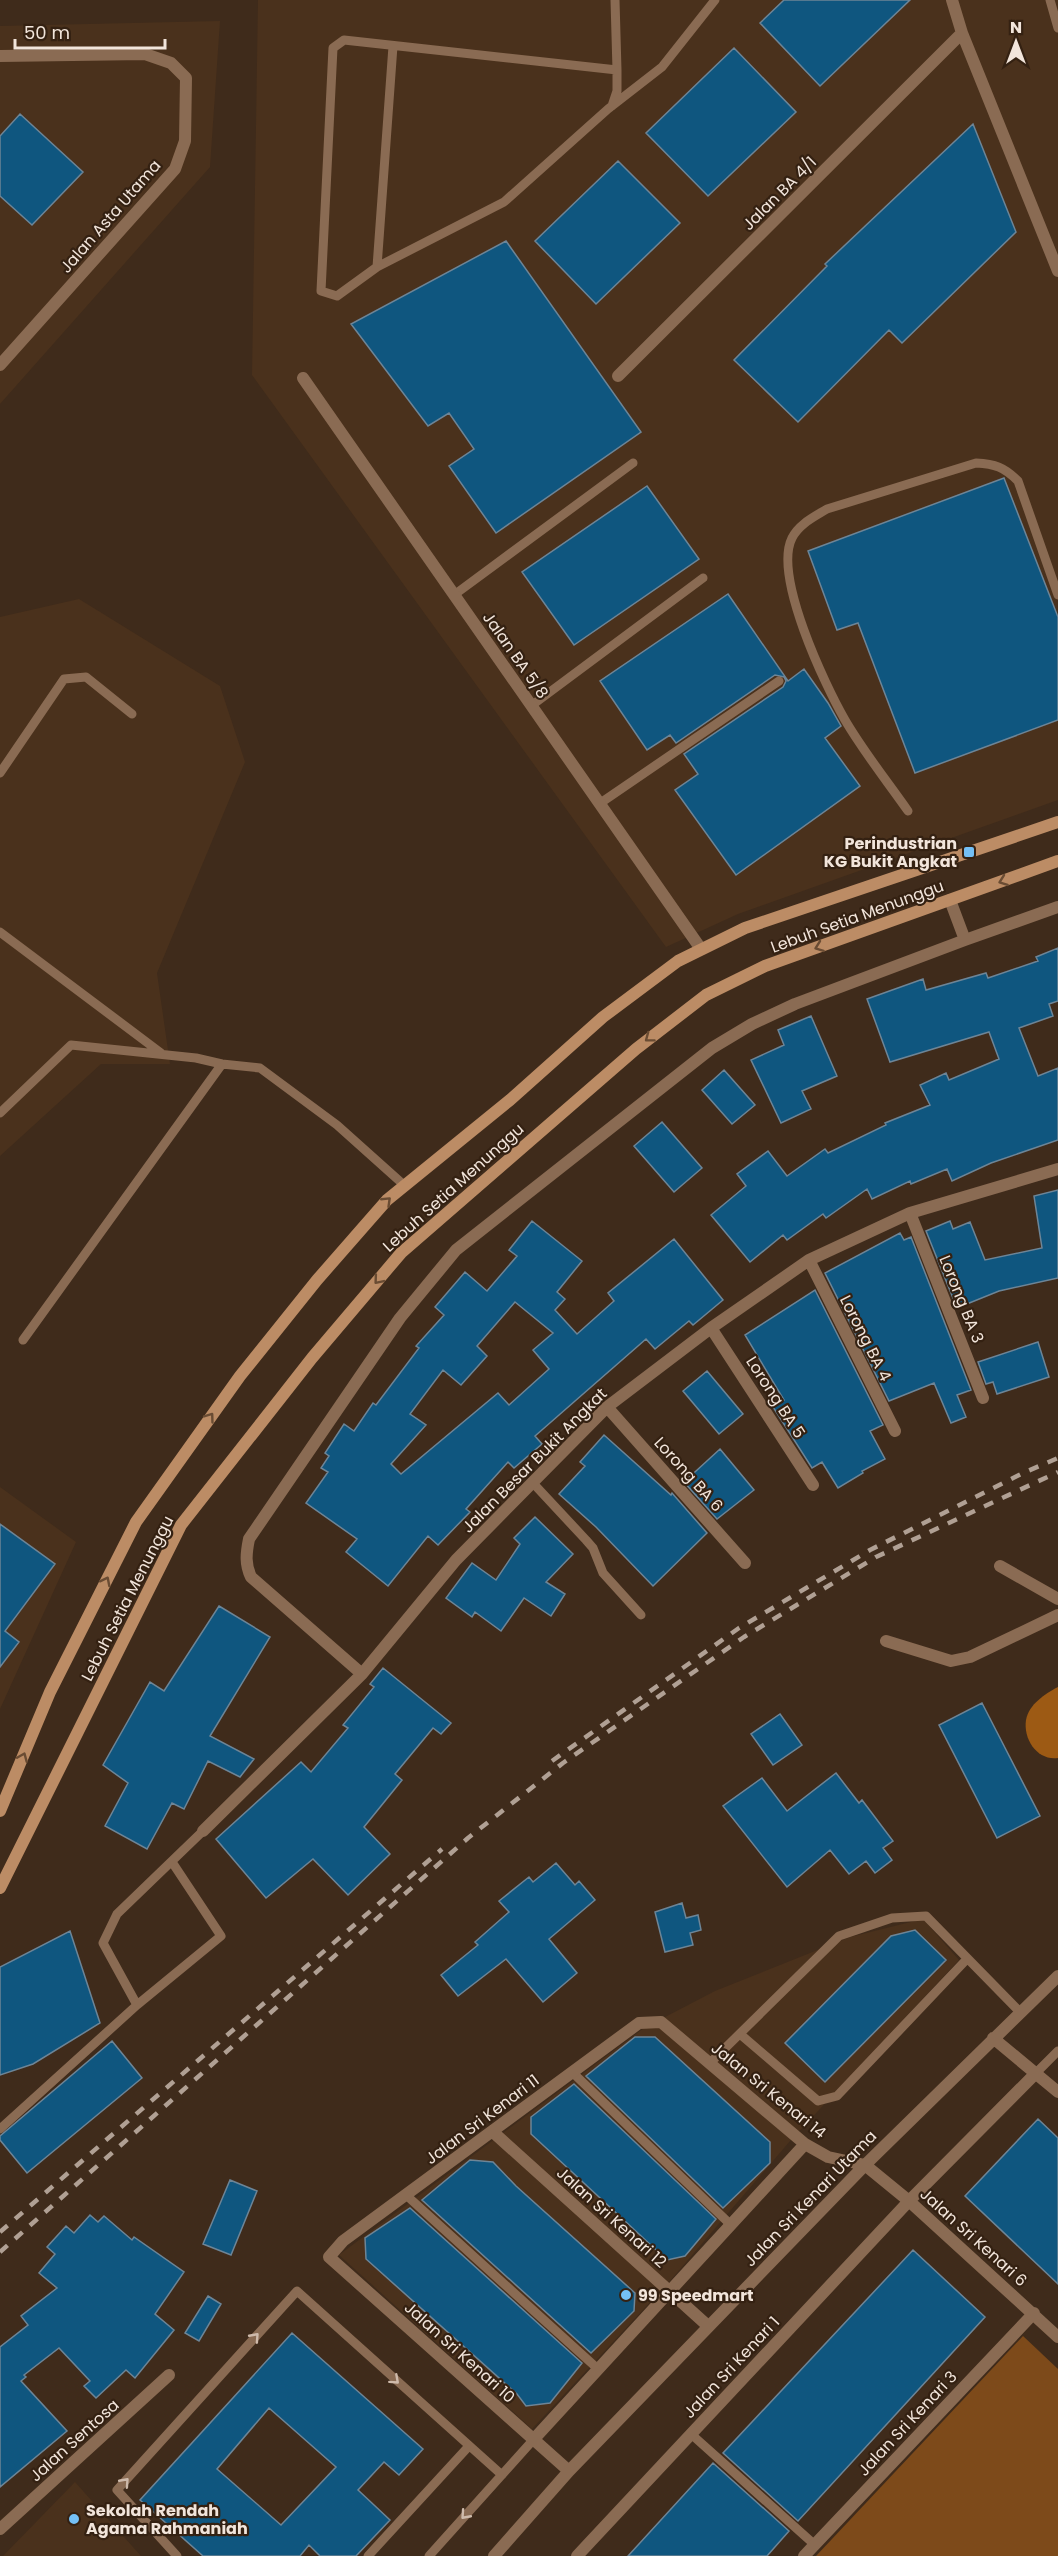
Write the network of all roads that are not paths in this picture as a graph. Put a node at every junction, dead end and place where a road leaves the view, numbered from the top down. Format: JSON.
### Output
{"nodes":[{"id":1,"x":615,"y":0,"type":"edge"},
{"id":2,"x":715,"y":0,"type":"edge"},
{"id":3,"x":952,"y":0,"type":"edge"},
{"id":4,"x":1050,"y":0,"type":"edge"},
{"id":5,"x":1058,"y":28,"type":"edge"},
{"id":6,"x":962,"y":33,"type":"junction"},
{"id":7,"x":393,"y":46,"type":"junction"},
{"id":8,"x":0,"y":56,"type":"edge"},
{"id":9,"x":617,"y":70,"type":"junction"},
{"id":10,"x":612,"y":106,"type":"junction"},
{"id":11,"x":377,"y":267,"type":"junction"},
{"id":12,"x":1058,"y":271,"type":"edge"},
{"id":13,"x":0,"y":365,"type":"edge"},
{"id":14,"x":618,"y":375,"type":"dead end"},
{"id":15,"x":303,"y":378,"type":"dead end"},
{"id":16,"x":633,"y":463,"type":"dead end"},
{"id":17,"x":703,"y":578,"type":"dead end"},
{"id":18,"x":454,"y":595,"type":"junction"},
{"id":19,"x":1058,"y":595,"type":"edge"},
{"id":20,"x":779,"y":681,"type":"dead end"},
{"id":21,"x":531,"y":706,"type":"junction"},
{"id":22,"x":132,"y":714,"type":"dead end"},
{"id":23,"x":0,"y":773,"type":"edge"},
{"id":24,"x":600,"y":804,"type":"junction"},
{"id":25,"x":908,"y":811,"type":"dead end"},
{"id":26,"x":1058,"y":822,"type":"edge"},
{"id":27,"x":1058,"y":861,"type":"edge"},
{"id":28,"x":950,"y":900,"type":"junction"},
{"id":29,"x":1058,"y":907,"type":"edge"},
{"id":30,"x":0,"y":932,"type":"edge"},
{"id":31,"x":965,"y":939,"type":"junction"},
{"id":32,"x":701,"y":949,"type":"junction"},
{"id":33,"x":162,"y":1054,"type":"junction"},
{"id":34,"x":222,"y":1064,"type":"junction"},
{"id":35,"x":0,"y":1113,"type":"edge"},
{"id":36,"x":1058,"y":1168,"type":"edge"},
{"id":37,"x":404,"y":1185,"type":"junction"},
{"id":38,"x":910,"y":1213,"type":"junction"},
{"id":39,"x":808,"y":1260,"type":"junction"},
{"id":40,"x":711,"y":1328,"type":"junction"},
{"id":41,"x":22,"y":1340,"type":"dead end"},
{"id":42,"x":983,"y":1398,"type":"dead end"},
{"id":43,"x":608,"y":1407,"type":"junction"},
{"id":44,"x":895,"y":1431,"type":"dead end"},
{"id":45,"x":532,"y":1482,"type":"junction"},
{"id":46,"x":813,"y":1485,"type":"dead end"},
{"id":47,"x":745,"y":1563,"type":"dead end"},
{"id":48,"x":1000,"y":1566,"type":"dead end"},
{"id":49,"x":1058,"y":1599,"type":"edge"},
{"id":50,"x":641,"y":1615,"type":"dead end"},
{"id":51,"x":1058,"y":1615,"type":"edge"},
{"id":52,"x":886,"y":1641,"type":"dead end"},
{"id":53,"x":362,"y":1674,"type":"junction"},
{"id":54,"x":0,"y":1811,"type":"edge"},
{"id":55,"x":203,"y":1831,"type":"joint"},
{"id":56,"x":172,"y":1862,"type":"junction"},
{"id":57,"x":0,"y":1888,"type":"edge"},
{"id":58,"x":966,"y":1960,"type":"junction"},
{"id":59,"x":1058,"y":1976,"type":"edge"},
{"id":60,"x":137,"y":2005,"type":"junction"},
{"id":61,"x":1020,"y":2012,"type":"junction"},
{"id":62,"x":661,"y":2022,"type":"joint"},
{"id":63,"x":740,"y":2034,"type":"junction"},
{"id":64,"x":993,"y":2038,"type":"junction"},
{"id":65,"x":1058,"y":2051,"type":"edge"},
{"id":66,"x":710,"y":2063,"type":"junction"},
{"id":67,"x":572,"y":2072,"type":"junction"},
{"id":68,"x":1036,"y":2073,"type":"junction"},
{"id":69,"x":1058,"y":2092,"type":"edge"},
{"id":70,"x":0,"y":2128,"type":"edge"},
{"id":71,"x":494,"y":2132,"type":"junction"},
{"id":72,"x":805,"y":2144,"type":"junction"},
{"id":73,"x":865,"y":2165,"type":"junction"},
{"id":74,"x":406,"y":2195,"type":"junction"},
{"id":75,"x":909,"y":2201,"type":"junction"},
{"id":76,"x":731,"y":2224,"type":"junction"},
{"id":77,"x":329,"y":2257,"type":"joint"},
{"id":78,"x":670,"y":2291,"type":"junction"},
{"id":79,"x":1034,"y":2313,"type":"junction"},
{"id":80,"x":708,"y":2326,"type":"junction"},
{"id":81,"x":1058,"y":2337,"type":"edge"},
{"id":82,"x":598,"y":2369,"type":"junction"},
{"id":83,"x":169,"y":2375,"type":"dead end"},
{"id":84,"x":691,"y":2434,"type":"junction"},
{"id":85,"x":534,"y":2439,"type":"junction"},
{"id":86,"x":469,"y":2446,"type":"junction"},
{"id":87,"x":569,"y":2471,"type":"junction"},
{"id":88,"x":502,"y":2475,"type":"junction"},
{"id":89,"x":0,"y":2529,"type":"edge"},
{"id":90,"x":814,"y":2545,"type":"junction"},
{"id":91,"x":177,"y":2556,"type":"edge"},
{"id":92,"x":368,"y":2556,"type":"edge"},
{"id":93,"x":429,"y":2556,"type":"edge"},
{"id":94,"x":494,"y":2556,"type":"edge"},
{"id":95,"x":577,"y":2556,"type":"edge"},
{"id":96,"x":804,"y":2556,"type":"edge"}],
"edges":[{"from":1,"to":9,"type":"lane"},
{"from":2,"to":10,"type":"lane"},
{"from":3,"to":6,"type":"street"},
{"from":4,"to":5,"type":"lane"},
{"from":6,"to":12,"type":"street"},
{"from":6,"to":14,"type":"street","name":"Jalan BA 4/1"},
{"from":7,"to":9,"type":"lane"},
{"from":7,"to":11,"type":"lane"},
{"from":7,"to":11,"type":"lane"},
{"from":8,"to":13,"type":"street","name":"Jalan Asta Utama"},
{"from":9,"to":10,"type":"lane"},
{"from":10,"to":11,"type":"lane"},
{"from":15,"to":18,"type":"street","name":"Jalan BA 5/8"},
{"from":16,"to":18,"type":"lane"},
{"from":17,"to":21,"type":"lane"},
{"from":18,"to":21,"type":"street","name":"Jalan BA 5/8"},
{"from":19,"to":25,"type":"lane"},
{"from":20,"to":24,"type":"lane"},
{"from":21,"to":24,"type":"street","name":"Jalan BA 5/8"},
{"from":22,"to":23,"type":"lane"},
{"from":24,"to":32,"type":"street","name":"Jalan BA 5/8"},
{"from":26,"to":32,"type":"street","name":"Lebuh Setia Menunggu"},
{"from":27,"to":28,"type":"street","name":"Lebuh Setia Menunggu","one_way":true},
{"from":28,"to":31,"type":"street"},
{"from":28,"to":57,"type":"street","name":"Lebuh Setia Menunggu","one_way":true},
{"from":29,"to":31,"type":"street"},
{"from":30,"to":33,"type":"lane"},
{"from":31,"to":53,"type":"street"},
{"from":32,"to":37,"type":"street","name":"Lebuh Setia Menunggu"},
{"from":33,"to":34,"type":"lane"},
{"from":33,"to":35,"type":"lane"},
{"from":34,"to":37,"type":"lane"},
{"from":34,"to":41,"type":"lane"},
{"from":36,"to":38,"type":"street","name":"Jalan Besar Bukit Angkat"},
{"from":54,"to":37,"type":"street","name":"Lebuh Setia Menunggu","one_way":true},
{"from":38,"to":39,"type":"street","name":"Jalan Besar Bukit Angkat"},
{"from":38,"to":42,"type":"street","name":"Lorong BA 3"},
{"from":39,"to":40,"type":"street","name":"Jalan Besar Bukit Angkat"},
{"from":39,"to":44,"type":"street","name":"Lorong BA 4"},
{"from":40,"to":43,"type":"street","name":"Jalan Besar Bukit Angkat"},
{"from":40,"to":46,"type":"street","name":"Lorong BA 5"},
{"from":43,"to":45,"type":"street","name":"Jalan Besar Bukit Angkat"},
{"from":43,"to":47,"type":"street","name":"Lorong BA 6"},
{"from":45,"to":50,"type":"lane"},
{"from":45,"to":53,"type":"street","name":"Jalan Besar Bukit Angkat"},
{"from":48,"to":49,"type":"street"},
{"from":51,"to":52,"type":"street"},
{"from":53,"to":55,"type":"street","name":"Jalan Besar Bukit Angkat"},
{"from":55,"to":56,"type":"lane"},
{"from":56,"to":60,"type":"lane"},
{"from":56,"to":60,"type":"lane"},
{"from":58,"to":61,"type":"lane"},
{"from":58,"to":63,"type":"lane"},
{"from":58,"to":63,"type":"lane"},
{"from":59,"to":61,"type":"street","name":"Jalan Sri Kenari Utama"},
{"from":60,"to":70,"type":"lane"},
{"from":61,"to":64,"type":"street","name":"Jalan Sri Kenari Utama"},
{"from":62,"to":66,"type":"street","name":"Jalan Sri Kenari 14"},
{"from":62,"to":67,"type":"street","name":"Jalan Sri Kenari 11"},
{"from":63,"to":66,"type":"lane"},
{"from":64,"to":68,"type":"street"},
{"from":64,"to":73,"type":"street","name":"Jalan Sri Kenari Utama"},
{"from":65,"to":68,"type":"lane"},
{"from":66,"to":72,"type":"street","name":"Jalan Sri Kenari 14"},
{"from":67,"to":71,"type":"street","name":"Jalan Sri Kenari 11"},
{"from":67,"to":76,"type":"lane"},
{"from":68,"to":69,"type":"street"},
{"from":68,"to":75,"type":"street","name":"Jalan Sri Kenari 1"},
{"from":71,"to":74,"type":"street","name":"Jalan Sri Kenari 11"},
{"from":71,"to":78,"type":"street","name":"Jalan Sri Kenari 12"},
{"from":72,"to":73,"type":"street","name":"Jalan Sri Kenari 14"},
{"from":72,"to":76,"type":"street"},
{"from":73,"to":75,"type":"street","name":"Jalan Sri Kenari 6"},
{"from":73,"to":80,"type":"street","name":"Jalan Sri Kenari Utama"},
{"from":74,"to":77,"type":"street","name":"Jalan Sri Kenari 11"},
{"from":74,"to":82,"type":"lane"},
{"from":75,"to":79,"type":"street","name":"Jalan Sri Kenari 6"},
{"from":75,"to":84,"type":"street","name":"Jalan Sri Kenari 1"},
{"from":76,"to":78,"type":"street"},
{"from":77,"to":85,"type":"street","name":"Jalan Sri Kenari 10"},
{"from":78,"to":80,"type":"street","name":"Jalan Sri Kenari 12"},
{"from":78,"to":82,"type":"street"},
{"from":79,"to":81,"type":"street","name":"Jalan Sri Kenari 6"},
{"from":79,"to":90,"type":"street","name":"Jalan Sri Kenari 3"},
{"from":80,"to":87,"type":"street","name":"Jalan Sri Kenari Utama"},
{"from":82,"to":85,"type":"street"},
{"from":83,"to":89,"type":"street","name":"Jalan Sentosa"},
{"from":84,"to":90,"type":"lane"},
{"from":84,"to":95,"type":"street","name":"Jalan Sri Kenari 1"},
{"from":85,"to":87,"type":"street","name":"Jalan Sri Kenari 10"},
{"from":85,"to":88,"type":"lane"},
{"from":86,"to":88,"type":"lane"},
{"from":91,"to":86,"type":"lane","one_way":true},
{"from":86,"to":92,"type":"lane"},
{"from":87,"to":94,"type":"street","name":"Jalan Sri Kenari Utama"},
{"from":88,"to":93,"type":"lane","one_way":true},
{"from":90,"to":96,"type":"street","name":"Jalan Sri Kenari 3"}]}
